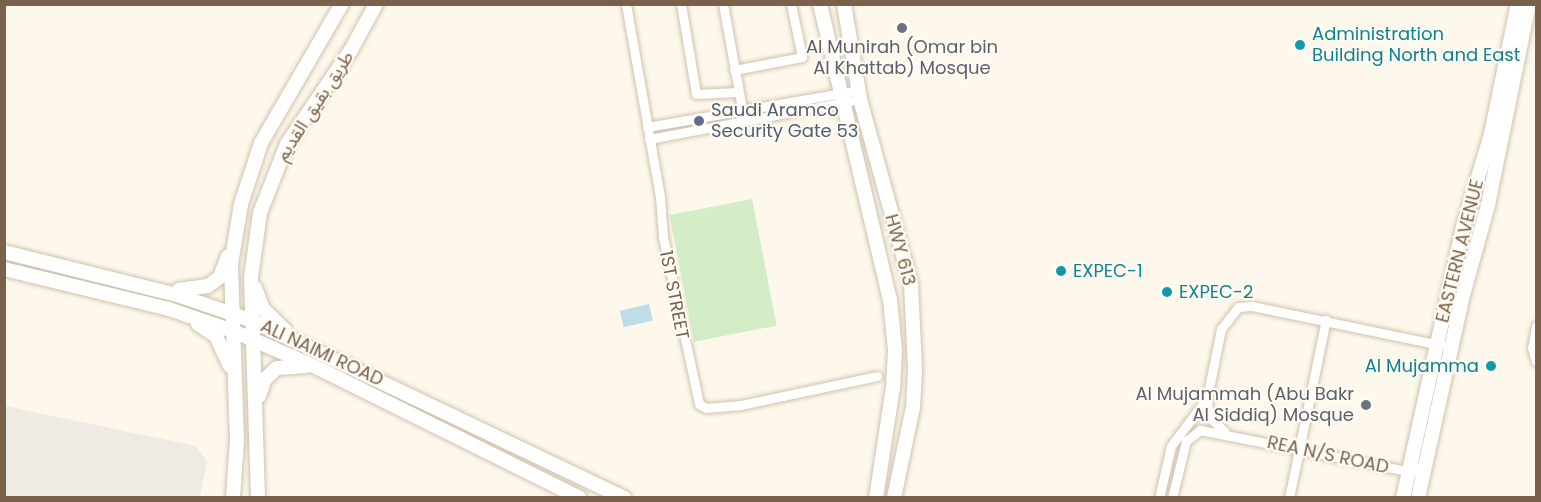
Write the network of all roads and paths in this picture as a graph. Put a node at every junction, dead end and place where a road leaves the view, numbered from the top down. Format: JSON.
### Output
{"nodes":[{"id":1,"x":342,"y":4,"type":"edge"},
{"id":2,"x":376,"y":4,"type":"edge"},
{"id":3,"x":626,"y":4,"type":"edge"},
{"id":4,"x":681,"y":4,"type":"edge"},
{"id":5,"x":723,"y":4,"type":"edge"},
{"id":6,"x":791,"y":4,"type":"edge"},
{"id":7,"x":820,"y":4,"type":"edge"},
{"id":8,"x":844,"y":4,"type":"edge"},
{"id":9,"x":1518,"y":4,"type":"edge"},
{"id":10,"x":1529,"y":4,"type":"edge"},
{"id":11,"x":734,"y":70,"type":"junction"},
{"id":12,"x":738,"y":92,"type":"junction"},
{"id":13,"x":859,"y":94,"type":"junction"},
{"id":14,"x":842,"y":98,"type":"junction"},
{"id":15,"x":742,"y":110,"type":"junction"},
{"id":16,"x":744,"y":122,"type":"junction"},
{"id":17,"x":647,"y":127,"type":"junction"},
{"id":18,"x":649,"y":139,"type":"junction"},
{"id":19,"x":234,"y":234,"type":"junction"},
{"id":20,"x":4,"y":252,"type":"edge"},
{"id":21,"x":4,"y":269,"type":"edge"},
{"id":22,"x":251,"y":277,"type":"junction"},
{"id":23,"x":154,"y":289,"type":"junction"},
{"id":24,"x":169,"y":309,"type":"junction"},
{"id":25,"x":232,"y":313,"type":"junction"},
{"id":26,"x":1326,"y":320,"type":"junction"},
{"id":27,"x":253,"y":321,"type":"junction"},
{"id":28,"x":1536,"y":326,"type":"edge"},
{"id":29,"x":233,"y":331,"type":"junction"},
{"id":30,"x":253,"y":339,"type":"junction"},
{"id":31,"x":302,"y":342,"type":"junction"},
{"id":32,"x":1436,"y":344,"type":"junction"},
{"id":33,"x":1449,"y":357,"type":"junction"},
{"id":34,"x":1536,"y":361,"type":"edge"},
{"id":35,"x":318,"y":368,"type":"junction"},
{"id":36,"x":877,"y":376,"type":"dead end"},
{"id":37,"x":235,"y":392,"type":"junction"},
{"id":38,"x":1207,"y":399,"type":"junction"},
{"id":39,"x":256,"y":407,"type":"junction"},
{"id":40,"x":1228,"y":434,"type":"junction"},
{"id":41,"x":1299,"y":448,"type":"junction"},
{"id":42,"x":1425,"y":464,"type":"junction"},
{"id":43,"x":1409,"y":472,"type":"junction"},
{"id":44,"x":233,"y":498,"type":"edge"},
{"id":45,"x":258,"y":498,"type":"edge"},
{"id":46,"x":580,"y":498,"type":"edge"},
{"id":47,"x":624,"y":498,"type":"edge"},
{"id":48,"x":876,"y":498,"type":"edge"},
{"id":49,"x":894,"y":498,"type":"edge"},
{"id":50,"x":1159,"y":498,"type":"edge"},
{"id":51,"x":1172,"y":498,"type":"edge"},
{"id":52,"x":1289,"y":498,"type":"edge"},
{"id":53,"x":1403,"y":498,"type":"edge"},
{"id":54,"x":1418,"y":498,"type":"edge"}],
"edges":[{"from":1,"to":19,"type":"main road","name":"طريق بقيق القديم"},
{"from":2,"to":22,"type":"main road","name":"طريق بقيق القديم"},
{"from":3,"to":17,"type":"street","name":"1ST STREET"},
{"from":4,"to":12,"type":"street"},
{"from":5,"to":11,"type":"street"},
{"from":6,"to":11,"type":"street"},
{"from":7,"to":14,"type":"main road"},
{"from":8,"to":13,"type":"main road","name":"HWY 613"},
{"from":9,"to":32,"type":"main road","name":"EASTERN AVENUE"},
{"from":10,"to":33,"type":"main road","name":"EASTERN AVENUE"},
{"from":11,"to":12,"type":"street"},
{"from":12,"to":15,"type":"street"},
{"from":13,"to":14,"type":"street"},
{"from":13,"to":49,"type":"main road","name":"HWY 613"},
{"from":14,"to":15,"type":"street"},
{"from":14,"to":16,"type":"street"},
{"from":14,"to":48,"type":"main road"},
{"from":15,"to":16,"type":"street"},
{"from":15,"to":17,"type":"street"},
{"from":16,"to":18,"type":"street"},
{"from":17,"to":18,"type":"street","name":"1ST STREET"},
{"from":18,"to":36,"type":"street","name":"1ST STREET"},
{"from":19,"to":23,"type":"main road"},
{"from":19,"to":25,"type":"main road","name":"طريق بقيق القديم"},
{"from":20,"to":23,"type":"main road","name":"ALI NAIMI ROAD"},
{"from":21,"to":24,"type":"main road","name":"ALI NAIMI ROAD"},
{"from":22,"to":27,"type":"main road","name":"طريق بقيق القديم"},
{"from":22,"to":31,"type":"main road"},
{"from":23,"to":25,"type":"main road","name":"ALI NAIMI ROAD"},
{"from":24,"to":29,"type":"main road","name":"ALI NAIMI ROAD"},
{"from":24,"to":37,"type":"main road"},
{"from":25,"to":27,"type":"main road","name":"ALI NAIMI ROAD"},
{"from":25,"to":29,"type":"main road","name":"طريق بقيق القديم"},
{"from":26,"to":32,"type":"street"},
{"from":26,"to":38,"type":"street"},
{"from":26,"to":41,"type":"street"},
{"from":27,"to":30,"type":"main road","name":"طريق بقيق القديم"},
{"from":27,"to":31,"type":"main road","name":"ALI NAIMI ROAD"},
{"from":28,"to":34,"type":"street"},
{"from":29,"to":30,"type":"main road","name":"ALI NAIMI ROAD"},
{"from":29,"to":37,"type":"main road","name":"طريق بقيق القديم"},
{"from":30,"to":35,"type":"main road","name":"ALI NAIMI ROAD"},
{"from":30,"to":39,"type":"main road","name":"طريق بقيق القديم"},
{"from":31,"to":47,"type":"main road","name":"ALI NAIMI ROAD"},
{"from":32,"to":33,"type":"street"},
{"from":32,"to":43,"type":"main road","name":"EASTERN AVENUE"},
{"from":33,"to":42,"type":"main road","name":"EASTERN AVENUE"},
{"from":35,"to":39,"type":"main road"},
{"from":35,"to":46,"type":"main road","name":"ALI NAIMI ROAD"},
{"from":37,"to":44,"type":"main road","name":"طريق بقيق القديم"},
{"from":38,"to":40,"type":"street"},
{"from":38,"to":50,"type":"street"},
{"from":39,"to":45,"type":"main road","name":"طريق بقيق القديم"},
{"from":40,"to":41,"type":"street","name":"REA N/S ROAD"},
{"from":40,"to":51,"type":"street","name":"REA N/S ROAD"},
{"from":41,"to":43,"type":"street","name":"REA N/S ROAD"},
{"from":41,"to":52,"type":"street"},
{"from":42,"to":43,"type":"street","name":"REA N/S ROAD"},
{"from":42,"to":54,"type":"main road","name":"EASTERN AVENUE"},
{"from":43,"to":53,"type":"main road","name":"EASTERN AVENUE"}]}
